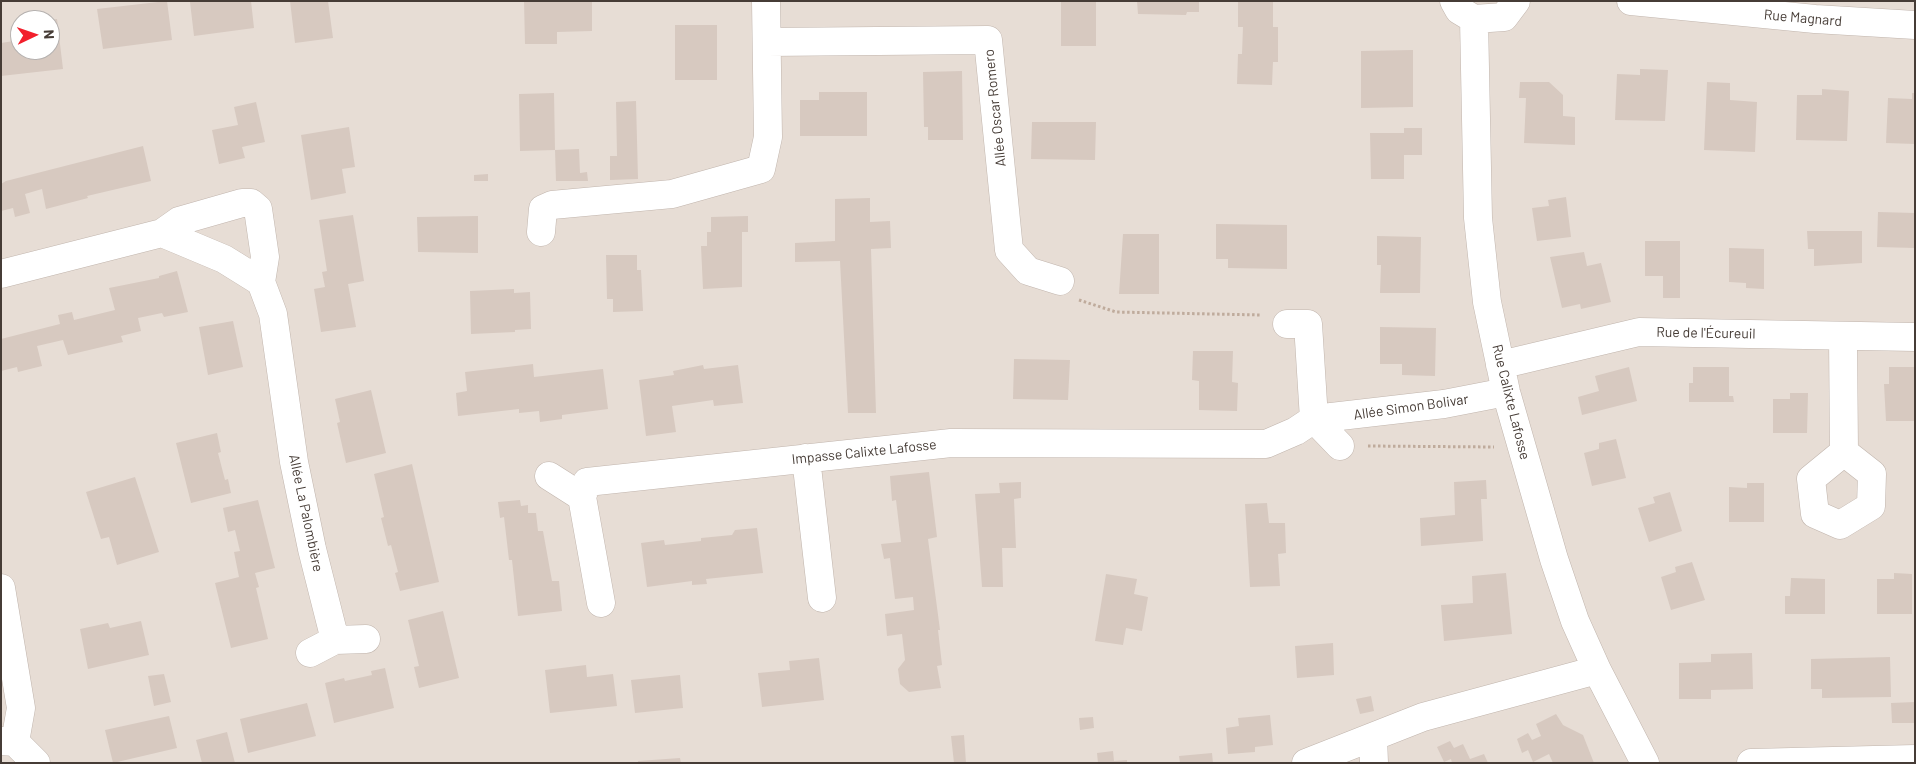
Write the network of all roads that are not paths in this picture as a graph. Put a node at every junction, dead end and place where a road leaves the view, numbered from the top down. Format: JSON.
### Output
{"nodes":[{"id":1,"x":766,"y":1,"type":"edge"},
{"id":2,"x":1516,"y":1,"type":"edge"},
{"id":3,"x":1631,"y":1,"type":"edge"},
{"id":4,"x":1464,"y":10,"type":"edge"},
{"id":5,"x":1915,"y":25,"type":"edge"},
{"id":6,"x":767,"y":42,"type":"junction"},
{"id":7,"x":541,"y":232,"type":"dead end"},
{"id":8,"x":162,"y":233,"type":"junction"},
{"id":9,"x":1,"y":274,"type":"edge"},
{"id":10,"x":261,"y":282,"type":"junction"},
{"id":11,"x":1060,"y":282,"type":"road end"},
{"id":12,"x":1298,"y":324,"type":"road end"},
{"id":13,"x":1843,"y":336,"type":"junction"},
{"id":14,"x":1915,"y":337,"type":"edge"},
{"id":15,"x":1500,"y":365,"type":"junction"},
{"id":16,"x":1506,"y":392,"type":"junction"},
{"id":17,"x":1314,"y":419,"type":"junction"},
{"id":18,"x":1266,"y":444,"type":"joint"},
{"id":19,"x":1340,"y":446,"type":"road end"},
{"id":20,"x":1844,"y":452,"type":"dead end"},
{"id":21,"x":806,"y":458,"type":"junction"},
{"id":22,"x":550,"y":476,"type":"dead end"},
{"id":23,"x":582,"y":496,"type":"junction"},
{"id":24,"x":1,"y":588,"type":"edge"},
{"id":25,"x":822,"y":598,"type":"dead end"},
{"id":26,"x":601,"y":603,"type":"dead end"},
{"id":27,"x":366,"y":639,"type":"dead end"},
{"id":28,"x":335,"y":640,"type":"junction"},
{"id":29,"x":310,"y":653,"type":"dead end"},
{"id":30,"x":1597,"y":670,"type":"junction"},
{"id":31,"x":8,"y":741,"type":"edge"},
{"id":32,"x":1373,"y":750,"type":"edge"},
{"id":33,"x":1915,"y":759,"type":"edge"},
{"id":34,"x":36,"y":763,"type":"edge"},
{"id":35,"x":1306,"y":763,"type":"edge"},
{"id":36,"x":1645,"y":763,"type":"edge"},
{"id":37,"x":1751,"y":763,"type":"edge"}],
"edges":[{"from":1,"to":6,"type":"street"},
{"from":2,"to":4,"type":"street"},
{"from":3,"to":5,"type":"street","name":"Rue Magnard"},
{"from":4,"to":15,"type":"street","name":"Rue Calixte Lafosse"},
{"from":6,"to":7,"type":"street"},
{"from":6,"to":11,"type":"street","name":"Allée Oscar Romero"},
{"from":8,"to":9,"type":"street"},
{"from":8,"to":10,"type":"street"},
{"from":8,"to":10,"type":"street"},
{"from":10,"to":28,"type":"street","name":"Allée La Palombière"},
{"from":12,"to":17,"type":"street"},
{"from":13,"to":14,"type":"street","name":"Rue de l'Écureuil"},
{"from":13,"to":15,"type":"street","name":"Rue de l'Écureuil"},
{"from":13,"to":20,"type":"street"},
{"from":15,"to":16,"type":"street","name":"Rue Calixte Lafosse"},
{"from":16,"to":17,"type":"street","name":"Allée Simon Bolivar"},
{"from":16,"to":30,"type":"street","name":"Rue Calixte Lafosse"},
{"from":17,"to":18,"type":"street","name":"Allée Simon Bolivar"},
{"from":17,"to":19,"type":"street"},
{"from":18,"to":21,"type":"street","name":"Impasse Calixte Lafosse"},
{"from":21,"to":23,"type":"street","name":"Impasse Calixte Lafosse"},
{"from":21,"to":25,"type":"street"},
{"from":22,"to":23,"type":"street"},
{"from":23,"to":26,"type":"street"},
{"from":24,"to":31,"type":"street"},
{"from":27,"to":28,"type":"street"},
{"from":28,"to":29,"type":"street"},
{"from":30,"to":32,"type":"street"},
{"from":30,"to":36,"type":"street","name":"Rue Calixte Lafosse"},
{"from":31,"to":34,"type":"street"},
{"from":32,"to":35,"type":"street"},
{"from":33,"to":37,"type":"street"}]}
